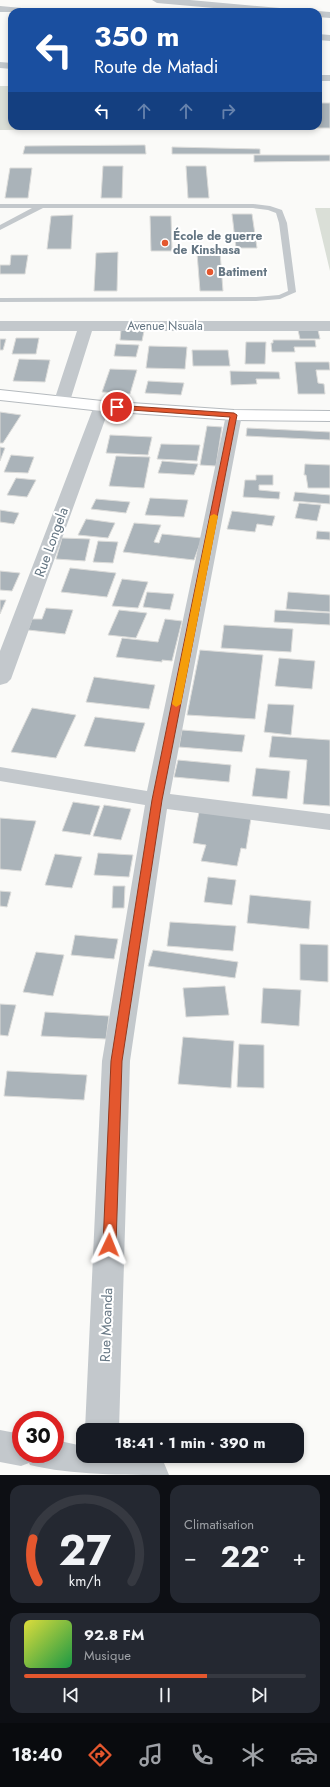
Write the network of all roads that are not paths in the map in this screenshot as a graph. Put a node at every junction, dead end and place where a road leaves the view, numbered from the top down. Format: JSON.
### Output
{"nodes":[{"id":1,"x":12,"y":0,"type":"edge"},
{"id":2,"x":157,"y":0,"type":"edge"},
{"id":3,"x":183,"y":2,"type":"junction"},
{"id":4,"x":176,"y":8,"type":"edge"},
{"id":5,"x":248,"y":8,"type":"edge"},
{"id":6,"x":0,"y":9,"type":"edge"},
{"id":7,"x":0,"y":206,"type":"edge"},
{"id":8,"x":41,"y":206,"type":"junction"},
{"id":9,"x":0,"y":228,"type":"edge"},
{"id":10,"x":0,"y":300,"type":"edge"},
{"id":11,"x":0,"y":326,"type":"edge"},
{"id":12,"x":86,"y":326,"type":"junction"},
{"id":13,"x":330,"y":326,"type":"edge"},
{"id":14,"x":0,"y":395,"type":"edge"},
{"id":15,"x":62,"y":402,"type":"junction"},
{"id":16,"x":102,"y":406,"type":"junction"},
{"id":17,"x":234,"y":415,"type":"junction"},
{"id":18,"x":330,"y":416,"type":"edge"},
{"id":19,"x":0,"y":679,"type":"edge"},
{"id":20,"x":0,"y":774,"type":"edge"},
{"id":21,"x":157,"y":800,"type":"junction"},
{"id":22,"x":330,"y":822,"type":"edge"},
{"id":23,"x":102,"y":1423,"type":"edge"},
{"id":24,"x":0,"y":1446,"type":"edge"},
{"id":25,"x":12,"y":1448,"type":"edge"},
{"id":26,"x":64,"y":1458,"type":"edge"},
{"id":27,"x":101,"y":1466,"type":"edge"},
{"id":28,"x":152,"y":1475,"type":"edge"}],
"edges":[{"from":1,"to":6,"type":"street"},
{"from":2,"to":3,"type":"street"},
{"from":3,"to":4,"type":"street"},
{"from":3,"to":5,"type":"street"},
{"from":7,"to":8,"type":"lane"},
{"from":8,"to":9,"type":"lane"},
{"from":8,"to":10,"type":"lane"},
{"from":11,"to":12,"type":"street","name":"Avenue Nsuala"},
{"from":12,"to":13,"type":"street","name":"Avenue Nsuala"},
{"from":12,"to":15,"type":"street"},
{"from":14,"to":15,"type":"main road"},
{"from":15,"to":16,"type":"main road"},
{"from":16,"to":17,"type":"main road"},
{"from":16,"to":19,"type":"street","name":"Rue Longela"},
{"from":17,"to":18,"type":"main road"},
{"from":17,"to":21,"type":"street","name":"Rue Moanda"},
{"from":20,"to":21,"type":"street"},
{"from":21,"to":22,"type":"street"},
{"from":21,"to":23,"type":"street","name":"Rue Moanda"},
{"from":24,"to":25,"type":"street"},
{"from":26,"to":27,"type":"street"},
{"from":27,"to":28,"type":"street"}]}
